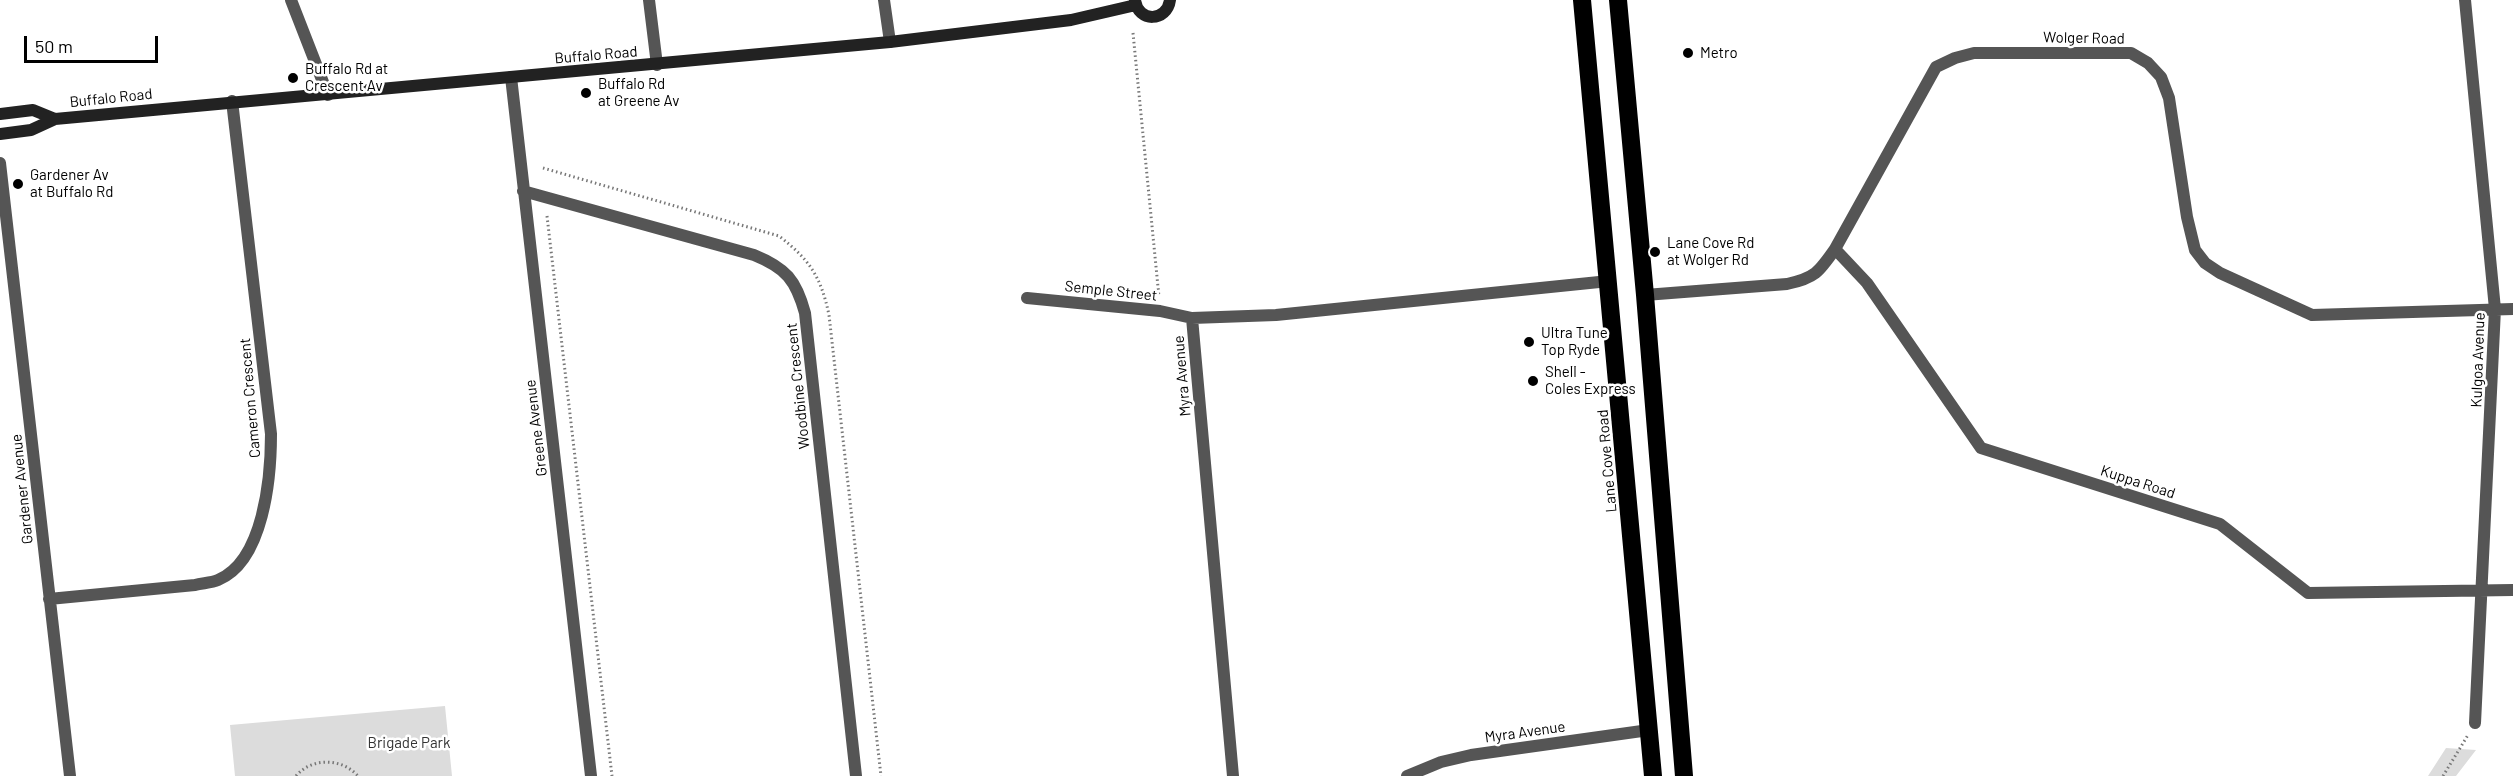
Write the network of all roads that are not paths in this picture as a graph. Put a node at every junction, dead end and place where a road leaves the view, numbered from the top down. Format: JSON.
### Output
{"nodes":[{"id":1,"x":291,"y":0,"type":"edge"},
{"id":2,"x":649,"y":0,"type":"edge"},
{"id":3,"x":884,"y":0,"type":"edge"},
{"id":4,"x":1171,"y":0,"type":"edge"},
{"id":5,"x":1582,"y":0,"type":"edge"},
{"id":6,"x":1618,"y":0,"type":"edge"},
{"id":7,"x":2465,"y":0,"type":"edge"},
{"id":8,"x":1136,"y":3,"type":"edge"},
{"id":9,"x":890,"y":42,"type":"junction"},
{"id":10,"x":657,"y":65,"type":"junction"},
{"id":11,"x":511,"y":77,"type":"junction"},
{"id":12,"x":328,"y":95,"type":"junction"},
{"id":13,"x":232,"y":101,"type":"junction"},
{"id":14,"x":0,"y":114,"type":"edge"},
{"id":15,"x":56,"y":119,"type":"junction"},
{"id":16,"x":0,"y":134,"type":"edge"},
{"id":17,"x":0,"y":163,"type":"edge"},
{"id":18,"x":523,"y":191,"type":"junction"},
{"id":19,"x":1835,"y":249,"type":"junction"},
{"id":20,"x":1609,"y":281,"type":"junction"},
{"id":21,"x":1645,"y":295,"type":"junction"},
{"id":22,"x":1027,"y":298,"type":"dead end"},
{"id":23,"x":2495,"y":309,"type":"junction"},
{"id":24,"x":2513,"y":309,"type":"edge"},
{"id":25,"x":1192,"y":318,"type":"junction"},
{"id":26,"x":2513,"y":590,"type":"edge"},
{"id":27,"x":2483,"y":591,"type":"junction"},
{"id":28,"x":49,"y":599,"type":"junction"},
{"id":29,"x":2475,"y":723,"type":"road end"},
{"id":30,"x":1649,"y":730,"type":"junction"},
{"id":31,"x":70,"y":776,"type":"edge"},
{"id":32,"x":591,"y":776,"type":"edge"},
{"id":33,"x":856,"y":776,"type":"edge"},
{"id":34,"x":1233,"y":776,"type":"edge"},
{"id":35,"x":1407,"y":776,"type":"edge"},
{"id":36,"x":1653,"y":776,"type":"edge"},
{"id":37,"x":1684,"y":776,"type":"edge"}],
"edges":[{"from":1,"to":12,"type":"street"},
{"from":2,"to":10,"type":"street"},
{"from":3,"to":9,"type":"street"},
{"from":4,"to":8,"type":"street"},
{"from":5,"to":20,"type":"highway","name":"Lane Cove Road"},
{"from":6,"to":21,"type":"highway"},
{"from":7,"to":23,"type":"street","name":"Kulgoa Avenue"},
{"from":8,"to":9,"type":"street","name":"Buffalo Road"},
{"from":9,"to":10,"type":"street","name":"Buffalo Road"},
{"from":10,"to":11,"type":"street","name":"Buffalo Road"},
{"from":11,"to":12,"type":"street","name":"Buffalo Road"},
{"from":11,"to":18,"type":"street","name":"Greene Avenue"},
{"from":12,"to":13,"type":"street","name":"Buffalo Road"},
{"from":13,"to":15,"type":"street","name":"Buffalo Road"},
{"from":13,"to":28,"type":"street","name":"Cameron Crescent"},
{"from":14,"to":15,"type":"street","name":"Buffalo Road"},
{"from":15,"to":16,"type":"street","name":"Buffalo Road"},
{"from":17,"to":28,"type":"street","name":"Gardener Avenue"},
{"from":18,"to":32,"type":"street","name":"Greene Avenue"},
{"from":18,"to":33,"type":"street","name":"Woodbine Crescent"},
{"from":19,"to":21,"type":"street","name":"Wolger Road"},
{"from":19,"to":23,"type":"street","name":"Wolger Road"},
{"from":19,"to":27,"type":"street","name":"Kuppa Road"},
{"from":20,"to":25,"type":"street","name":"Myra Avenue"},
{"from":20,"to":30,"type":"highway","name":"Lane Cove Road"},
{"from":21,"to":37,"type":"highway"},
{"from":22,"to":25,"type":"street","name":"Semple Street"},
{"from":23,"to":24,"type":"street","name":"Wolger Road"},
{"from":23,"to":27,"type":"street","name":"Kulgoa Avenue"},
{"from":25,"to":34,"type":"street","name":"Myra Avenue"},
{"from":26,"to":27,"type":"street","name":"Kuppa Road"},
{"from":27,"to":29,"type":"street","name":"Kulgoa Avenue"},
{"from":28,"to":31,"type":"street","name":"Gardener Avenue"},
{"from":30,"to":35,"type":"street","name":"Myra Avenue"},
{"from":30,"to":36,"type":"highway","name":"Lane Cove Road"}]}
